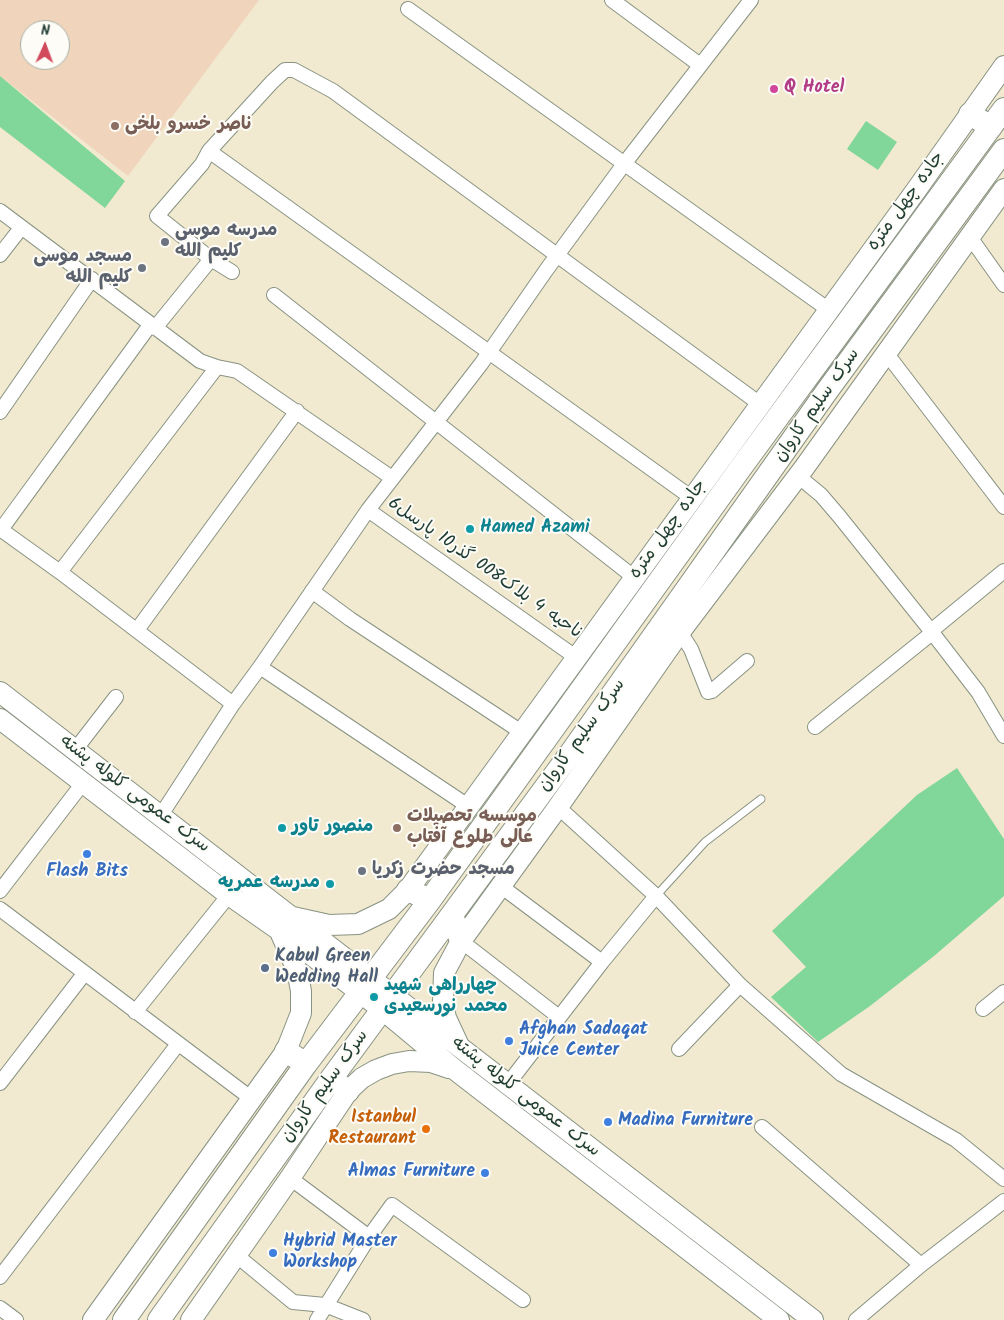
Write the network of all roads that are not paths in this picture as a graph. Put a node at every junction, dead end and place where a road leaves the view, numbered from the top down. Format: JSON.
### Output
{"nodes":[{"id":1,"x":612,"y":0,"type":"edge"},
{"id":2,"x":751,"y":0,"type":"edge"},
{"id":3,"x":408,"y":9,"type":"dead end"},
{"id":4,"x":700,"y":65,"type":"junction"},
{"id":5,"x":1004,"y":66,"type":"edge"},
{"id":6,"x":970,"y":114,"type":"junction"},
{"id":7,"x":998,"y":118,"type":"edge"},
{"id":8,"x":1004,"y":150,"type":"edge"},
{"id":9,"x":209,"y":151,"type":"junction"},
{"id":10,"x":624,"y":164,"type":"junction"},
{"id":11,"x":1004,"y":189,"type":"edge"},
{"id":12,"x":0,"y":211,"type":"edge"},
{"id":13,"x":21,"y":228,"type":"junction"},
{"id":14,"x":970,"y":237,"type":"junction"},
{"id":15,"x":557,"y":255,"type":"junction"},
{"id":16,"x":0,"y":256,"type":"edge"},
{"id":17,"x":211,"y":259,"type":"junction"},
{"id":18,"x":232,"y":272,"type":"dead end"},
{"id":19,"x":92,"y":279,"type":"junction"},
{"id":20,"x":1004,"y":286,"type":"edge"},
{"id":21,"x":274,"y":295,"type":"dead end"},
{"id":22,"x":829,"y":310,"type":"junction"},
{"id":23,"x":152,"y":327,"type":"junction"},
{"id":24,"x":489,"y":352,"type":"junction"},
{"id":25,"x":887,"y":354,"type":"junction"},
{"id":26,"x":217,"y":367,"type":"junction"},
{"id":27,"x":808,"y":377,"type":"junction"},
{"id":28,"x":827,"y":391,"type":"junction"},
{"id":29,"x":760,"y":404,"type":"junction"},
{"id":30,"x":297,"y":411,"type":"junction"},
{"id":31,"x":0,"y":412,"type":"edge"},
{"id":32,"x":436,"y":421,"type":"junction"},
{"id":33,"x":798,"y":476,"type":"junction"},
{"id":34,"x":392,"y":478,"type":"junction"},
{"id":35,"x":692,"y":498,"type":"junction"},
{"id":36,"x":1004,"y":507,"type":"edge"},
{"id":37,"x":368,"y":510,"type":"junction"},
{"id":38,"x":0,"y":530,"type":"edge"},
{"id":39,"x":1004,"y":571,"type":"edge"},
{"id":40,"x":60,"y":572,"type":"junction"},
{"id":41,"x":635,"y":578,"type":"junction"},
{"id":42,"x":312,"y":591,"type":"junction"},
{"id":43,"x":137,"y":630,"type":"junction"},
{"id":44,"x":680,"y":632,"type":"junction"},
{"id":45,"x":931,"y":632,"type":"junction"},
{"id":46,"x":578,"y":658,"type":"junction"},
{"id":47,"x":747,"y":661,"type":"dead end"},
{"id":48,"x":260,"y":667,"type":"junction"},
{"id":49,"x":0,"y":692,"type":"edge"},
{"id":50,"x":116,"y":697,"type":"dead end"},
{"id":51,"x":233,"y":704,"type":"junction"},
{"id":52,"x":0,"y":718,"type":"edge"},
{"id":53,"x":815,"y":727,"type":"dead end"},
{"id":54,"x":523,"y":733,"type":"junction"},
{"id":55,"x":1003,"y":733,"type":"edge"},
{"id":56,"x":75,"y":750,"type":"junction"},
{"id":57,"x":84,"y":783,"type":"junction"},
{"id":58,"x":760,"y":799,"type":"dead end"},
{"id":59,"x":468,"y":806,"type":"junction"},
{"id":60,"x":558,"y":808,"type":"junction"},
{"id":61,"x":161,"y":815,"type":"junction"},
{"id":62,"x":502,"y":887,"type":"junction"},
{"id":63,"x":408,"y":890,"type":"junction"},
{"id":64,"x":0,"y":891,"type":"edge"},
{"id":65,"x":229,"y":895,"type":"junction"},
{"id":66,"x":656,"y":896,"type":"junction"},
{"id":67,"x":430,"y":900,"type":"junction"},
{"id":68,"x":0,"y":909,"type":"edge"},
{"id":69,"x":452,"y":916,"type":"junction"},
{"id":70,"x":286,"y":923,"type":"junction"},
{"id":71,"x":460,"y":941,"type":"junction"},
{"id":72,"x":602,"y":962,"type":"junction"},
{"id":73,"x":84,"y":974,"type":"junction"},
{"id":74,"x":365,"y":985,"type":"junction"},
{"id":75,"x":740,"y":985,"type":"junction"},
{"id":76,"x":1004,"y":992,"type":"edge"},
{"id":77,"x":388,"y":1003,"type":"junction"},
{"id":78,"x":983,"y":1009,"type":"dead end"},
{"id":79,"x":135,"y":1012,"type":"junction"},
{"id":80,"x":559,"y":1017,"type":"junction"},
{"id":81,"x":178,"y":1044,"type":"junction"},
{"id":82,"x":459,"y":1046,"type":"junction"},
{"id":83,"x":679,"y":1049,"type":"dead end"},
{"id":84,"x":286,"y":1051,"type":"junction"},
{"id":85,"x":306,"y":1064,"type":"junction"},
{"id":86,"x":454,"y":1069,"type":"junction"},
{"id":87,"x":0,"y":1083,"type":"edge"},
{"id":88,"x":340,"y":1085,"type":"junction"},
{"id":89,"x":508,"y":1085,"type":"junction"},
{"id":90,"x":252,"y":1099,"type":"junction"},
{"id":91,"x":762,"y":1127,"type":"dead end"},
{"id":92,"x":290,"y":1178,"type":"junction"},
{"id":93,"x":1004,"y":1179,"type":"edge"},
{"id":94,"x":1004,"y":1202,"type":"edge"},
{"id":95,"x":369,"y":1237,"type":"junction"},
{"id":96,"x":236,"y":1255,"type":"junction"},
{"id":97,"x":921,"y":1265,"type":"junction"},
{"id":98,"x":0,"y":1277,"type":"edge"},
{"id":99,"x":523,"y":1300,"type":"dead end"},
{"id":100,"x":325,"y":1305,"type":"junction"},
{"id":101,"x":0,"y":1308,"type":"edge"},
{"id":102,"x":804,"y":1317,"type":"edge"},
{"id":103,"x":16,"y":1320,"type":"edge"},
{"id":104,"x":93,"y":1320,"type":"edge"},
{"id":105,"x":124,"y":1320,"type":"edge"},
{"id":106,"x":159,"y":1320,"type":"edge"},
{"id":107,"x":191,"y":1320,"type":"edge"},
{"id":108,"x":317,"y":1320,"type":"edge"},
{"id":109,"x":363,"y":1320,"type":"edge"},
{"id":110,"x":779,"y":1320,"type":"edge"},
{"id":111,"x":856,"y":1320,"type":"edge"}],
"edges":[{"from":1,"to":4,"type":"street"},
{"from":2,"to":4,"type":"street"},
{"from":3,"to":10,"type":"street"},
{"from":4,"to":10,"type":"street"},
{"from":5,"to":6,"type":"street","name":"جاده چهل متره"},
{"from":6,"to":7,"type":"main road"},
{"from":6,"to":22,"type":"street","name":"جاده چهل متره"},
{"from":7,"to":27,"type":"main road"},
{"from":8,"to":28,"type":"main road","name":"سرک سلیم کاروان"},
{"from":9,"to":15,"type":"street"},
{"from":9,"to":17,"type":"street"},
{"from":9,"to":24,"type":"street"},
{"from":10,"to":15,"type":"street"},
{"from":10,"to":22,"type":"street"},
{"from":11,"to":14,"type":"street"},
{"from":12,"to":13,"type":"street"},
{"from":13,"to":16,"type":"street"},
{"from":13,"to":19,"type":"street"},
{"from":14,"to":20,"type":"street"},
{"from":14,"to":25,"type":"street"},
{"from":15,"to":24,"type":"street"},
{"from":15,"to":29,"type":"street"},
{"from":17,"to":18,"type":"street"},
{"from":17,"to":23,"type":"street"},
{"from":19,"to":23,"type":"street"},
{"from":19,"to":31,"type":"street"},
{"from":21,"to":32,"type":"street"},
{"from":22,"to":29,"type":"street","name":"جاده چهل متره"},
{"from":23,"to":26,"type":"street"},
{"from":23,"to":38,"type":"street"},
{"from":24,"to":32,"type":"street"},
{"from":24,"to":35,"type":"street"},
{"from":25,"to":33,"type":"street"},
{"from":25,"to":36,"type":"street"},
{"from":26,"to":30,"type":"street"},
{"from":26,"to":40,"type":"street"},
{"from":27,"to":28,"type":"main road"},
{"from":27,"to":67,"type":"main road"},
{"from":28,"to":69,"type":"main road","name":"سرک سلیم کاروان"},
{"from":29,"to":35,"type":"street","name":"جاده چهل متره"},
{"from":30,"to":34,"type":"street"},
{"from":30,"to":43,"type":"street"},
{"from":32,"to":34,"type":"street"},
{"from":32,"to":41,"type":"street"},
{"from":33,"to":44,"type":"street"},
{"from":33,"to":45,"type":"street"},
{"from":34,"to":37,"type":"street"},
{"from":35,"to":41,"type":"street","name":"جاده چهل متره"},
{"from":37,"to":42,"type":"street"},
{"from":37,"to":46,"type":"street","name":"ناحیه 4 بلاک008 گذر10 پارسل6"},
{"from":38,"to":40,"type":"street"},
{"from":39,"to":45,"type":"street"},
{"from":40,"to":43,"type":"street"},
{"from":41,"to":46,"type":"street","name":"جاده چهل متره"},
{"from":42,"to":48,"type":"street"},
{"from":42,"to":54,"type":"street"},
{"from":43,"to":51,"type":"street"},
{"from":44,"to":47,"type":"street"},
{"from":44,"to":60,"type":"street"},
{"from":45,"to":53,"type":"street"},
{"from":45,"to":55,"type":"street"},
{"from":46,"to":54,"type":"street","name":"جاده چهل متره"},
{"from":48,"to":51,"type":"street"},
{"from":48,"to":59,"type":"street"},
{"from":49,"to":56,"type":"street","name":"سرک عمومی کلوله پشته"},
{"from":50,"to":56,"type":"street"},
{"from":51,"to":61,"type":"street"},
{"from":52,"to":57,"type":"street","name":"سرک عمومی کلوله پشته"},
{"from":54,"to":59,"type":"street","name":"جاده چهل متره"},
{"from":56,"to":61,"type":"street","name":"سرک عمومی کلوله پشته"},
{"from":57,"to":64,"type":"street"},
{"from":57,"to":65,"type":"street","name":"سرک عمومی کلوله پشته"},
{"from":58,"to":66,"type":"lane"},
{"from":59,"to":63,"type":"street","name":"جاده چهل متره"},
{"from":60,"to":62,"type":"street"},
{"from":60,"to":66,"type":"street"},
{"from":61,"to":70,"type":"street","name":"سرک عمومی کلوله پشته"},
{"from":62,"to":71,"type":"street"},
{"from":62,"to":72,"type":"street"},
{"from":63,"to":67,"type":"main road"},
{"from":63,"to":70,"type":"street","name":"جاده چهل متره"},
{"from":65,"to":70,"type":"street","name":"سرک عمومی کلوله پشته"},
{"from":65,"to":79,"type":"street"},
{"from":66,"to":72,"type":"street"},
{"from":66,"to":75,"type":"street"},
{"from":67,"to":74,"type":"main road"},
{"from":68,"to":73,"type":"street"},
{"from":69,"to":71,"type":"main road"},
{"from":69,"to":77,"type":"main road","name":"سرک سلیم کاروان"},
{"from":70,"to":74,"type":"street","name":"سرک عمومی کلوله پشته"},
{"from":70,"to":84,"type":"street"},
{"from":71,"to":80,"type":"street"},
{"from":71,"to":82,"type":"street"},
{"from":72,"to":80,"type":"street"},
{"from":73,"to":79,"type":"street"},
{"from":73,"to":87,"type":"street"},
{"from":74,"to":77,"type":"street","name":"سرک عمومی کلوله پشته"},
{"from":74,"to":85,"type":"main road"},
{"from":75,"to":83,"type":"street"},
{"from":75,"to":93,"type":"street"},
{"from":76,"to":78,"type":"street"},
{"from":77,"to":82,"type":"street","name":"سرک عمومی کلوله پشته"},
{"from":77,"to":86,"type":"street","name":"سرک عمومی کلوله پشته"},
{"from":77,"to":88,"type":"main road","name":"سرک سلیم کاروان"},
{"from":79,"to":81,"type":"street"},
{"from":80,"to":89,"type":"street"},
{"from":81,"to":90,"type":"street"},
{"from":81,"to":98,"type":"street"},
{"from":82,"to":89,"type":"street","name":"سرک عمومی کلوله پشته"},
{"from":84,"to":85,"type":"main road"},
{"from":84,"to":90,"type":"street"},
{"from":85,"to":105,"type":"main road"},
{"from":86,"to":88,"type":"street"},
{"from":86,"to":110,"type":"street","name":"سرک عمومی کلوله پشته"},
{"from":88,"to":92,"type":"street"},
{"from":88,"to":106,"type":"main road","name":"سرک سلیم کاروان"},
{"from":89,"to":102,"type":"street","name":"سرک عمومی کلوله پشته"},
{"from":90,"to":104,"type":"street"},
{"from":91,"to":97,"type":"street"},
{"from":92,"to":95,"type":"street"},
{"from":92,"to":96,"type":"street"},
{"from":94,"to":97,"type":"street"},
{"from":95,"to":99,"type":"street"},
{"from":95,"to":100,"type":"street"},
{"from":96,"to":100,"type":"street"},
{"from":96,"to":107,"type":"street"},
{"from":97,"to":111,"type":"street"},
{"from":100,"to":108,"type":"street"},
{"from":100,"to":109,"type":"street"},
{"from":101,"to":103,"type":"street"}]}
